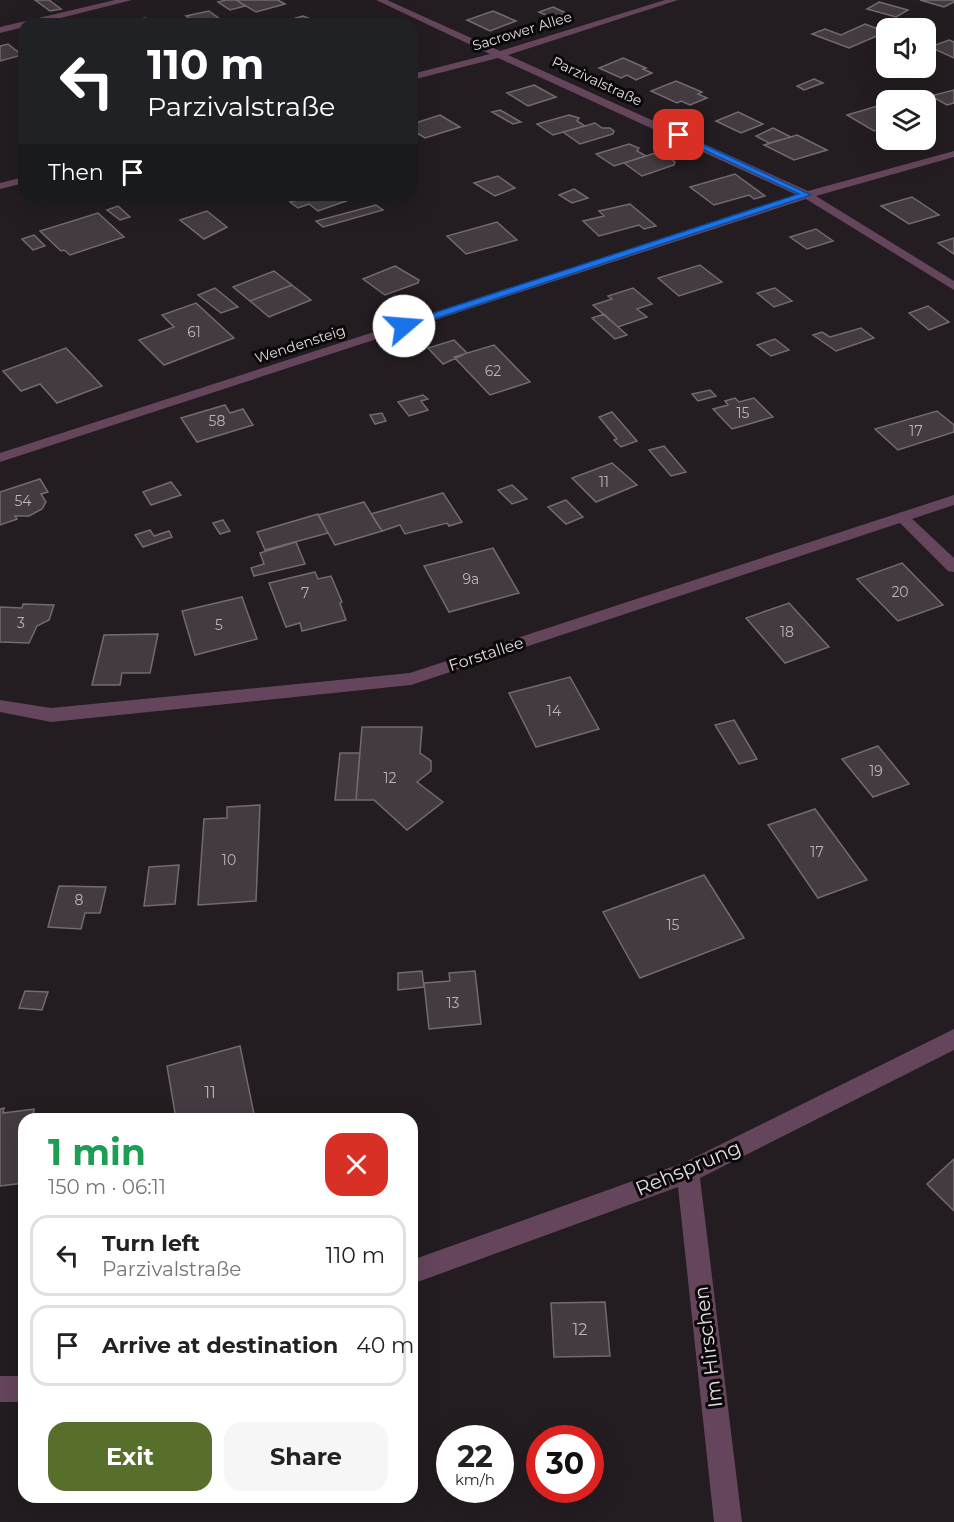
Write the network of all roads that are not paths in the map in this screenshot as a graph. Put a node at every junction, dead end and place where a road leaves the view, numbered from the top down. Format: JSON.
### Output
{"nodes":[{"id":1,"x":127,"y":0,"type":"edge"},
{"id":2,"x":380,"y":0,"type":"edge"},
{"id":3,"x":674,"y":0,"type":"edge"},
{"id":4,"x":50,"y":18,"type":"edge"},
{"id":5,"x":18,"y":26,"type":"edge"},
{"id":6,"x":0,"y":30,"type":"edge"},
{"id":7,"x":501,"y":54,"type":"junction"},
{"id":8,"x":418,"y":75,"type":"edge"},
{"id":9,"x":954,"y":154,"type":"edge"},
{"id":10,"x":18,"y":182,"type":"edge"},
{"id":11,"x":0,"y":186,"type":"edge"},
{"id":12,"x":807,"y":195,"type":"junction"},
{"id":13,"x":954,"y":286,"type":"edge"},
{"id":14,"x":0,"y":458,"type":"edge"},
{"id":15,"x":954,"y":500,"type":"edge"},
{"id":16,"x":902,"y":517,"type":"junction"},
{"id":17,"x":954,"y":567,"type":"edge"},
{"id":18,"x":0,"y":706,"type":"edge"},
{"id":19,"x":954,"y":1040,"type":"edge"},
{"id":20,"x":688,"y":1172,"type":"junction"},
{"id":21,"x":418,"y":1270,"type":"edge"},
{"id":22,"x":0,"y":1389,"type":"edge"},
{"id":23,"x":18,"y":1389,"type":"edge"},
{"id":24,"x":728,"y":1522,"type":"edge"}],
"edges":[{"from":1,"to":4,"type":"street"},
{"from":2,"to":7,"type":"street","name":"Parzivalstraße"},
{"from":3,"to":7,"type":"street","name":"Sacrower Allee"},
{"from":5,"to":6,"type":"street"},
{"from":7,"to":8,"type":"street","name":"Sacrower Allee"},
{"from":7,"to":12,"type":"street","name":"Parzivalstraße"},
{"from":9,"to":12,"type":"street","name":"Wendensteig"},
{"from":10,"to":11,"type":"street"},
{"from":12,"to":13,"type":"street","name":"Parzivalstraße"},
{"from":12,"to":14,"type":"street","name":"Wendensteig"},
{"from":15,"to":16,"type":"street","name":"Forstallee"},
{"from":16,"to":17,"type":"street"},
{"from":16,"to":18,"type":"street","name":"Forstallee"},
{"from":19,"to":20,"type":"street","name":"Rehsprung"},
{"from":20,"to":21,"type":"street","name":"Rehsprung"},
{"from":20,"to":24,"type":"street","name":"Im Hirschen"},
{"from":22,"to":23,"type":"street"}]}
